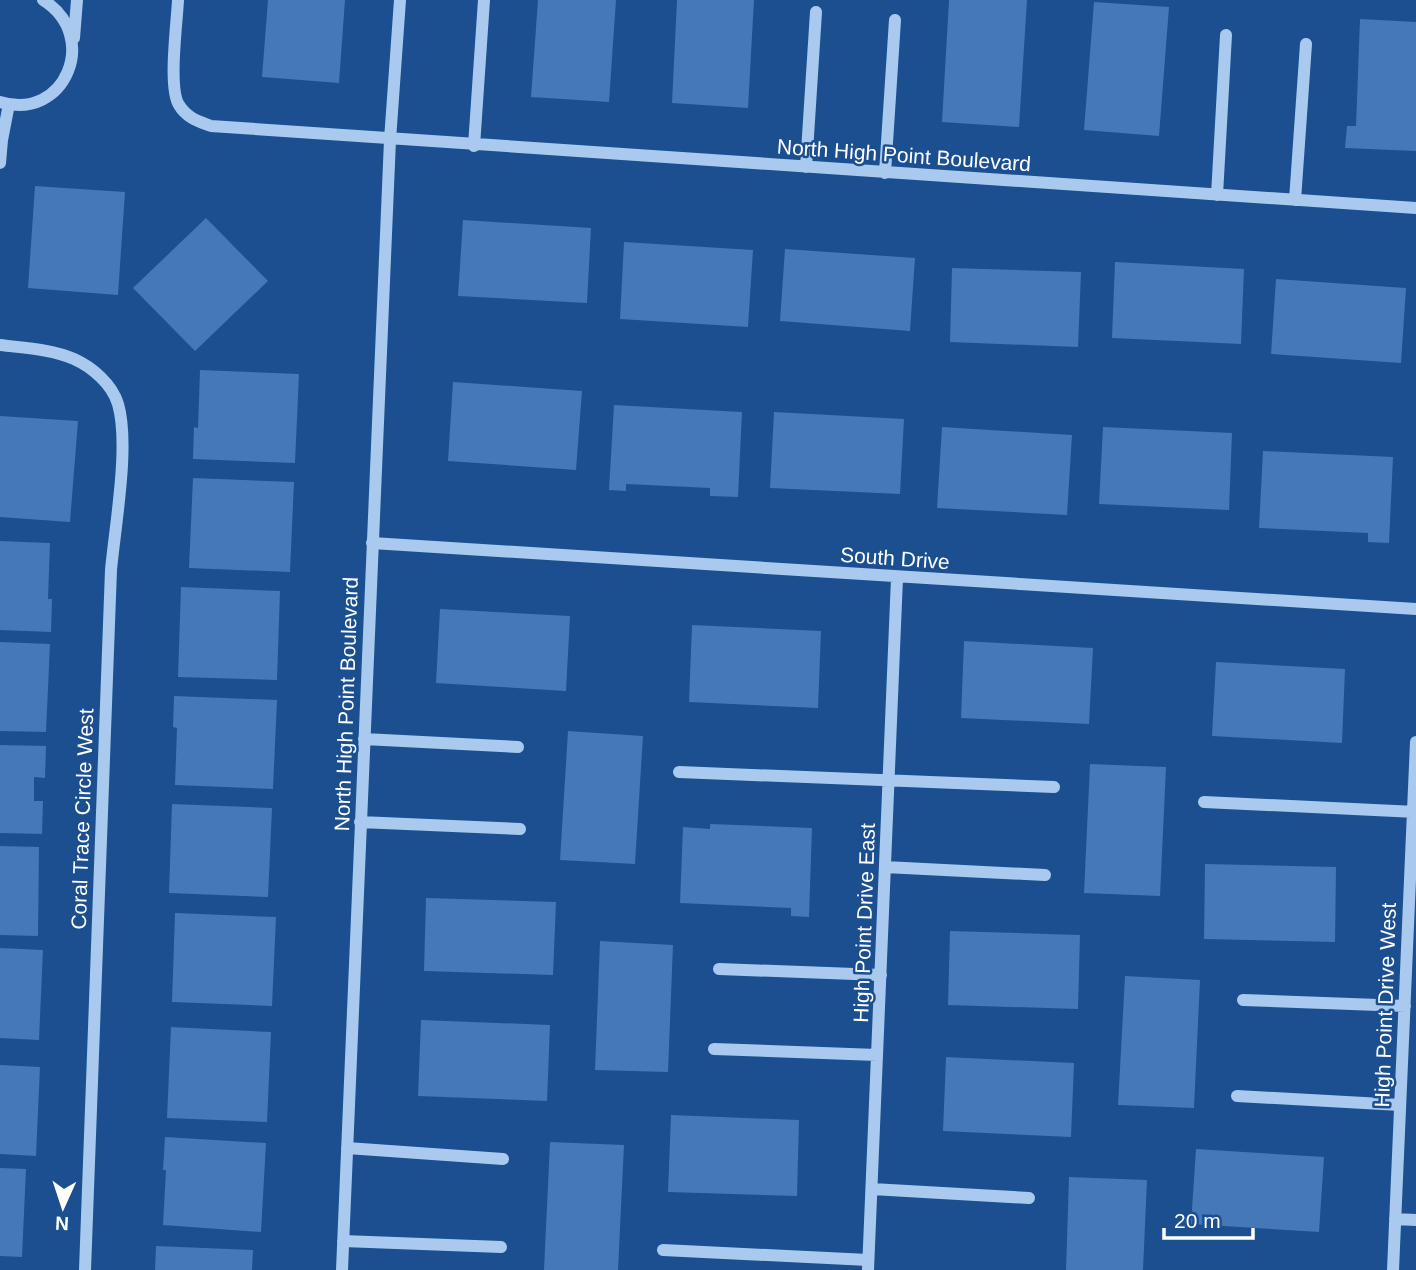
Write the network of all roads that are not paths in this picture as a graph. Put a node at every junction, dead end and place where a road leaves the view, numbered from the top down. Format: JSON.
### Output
{"nodes":[{"id":1,"x":43,"y":0,"type":"edge"},
{"id":2,"x":78,"y":0,"type":"edge"},
{"id":3,"x":178,"y":0,"type":"edge"},
{"id":4,"x":400,"y":0,"type":"edge"},
{"id":5,"x":484,"y":0,"type":"edge"},
{"id":6,"x":816,"y":12,"type":"dead end"},
{"id":7,"x":895,"y":20,"type":"dead end"},
{"id":8,"x":1226,"y":35,"type":"dead end"},
{"id":9,"x":1306,"y":44,"type":"dead end"},
{"id":10,"x":73,"y":49,"type":"junction"},
{"id":11,"x":5,"y":103,"type":"edge"},
{"id":12,"x":390,"y":140,"type":"junction"},
{"id":13,"x":474,"y":146,"type":"junction"},
{"id":14,"x":0,"y":163,"type":"edge"},
{"id":15,"x":806,"y":167,"type":"junction"},
{"id":16,"x":885,"y":173,"type":"junction"},
{"id":17,"x":1217,"y":195,"type":"junction"},
{"id":18,"x":1294,"y":200,"type":"junction"},
{"id":19,"x":1416,"y":208,"type":"edge"},
{"id":20,"x":0,"y":345,"type":"edge"},
{"id":21,"x":372,"y":543,"type":"junction"},
{"id":22,"x":897,"y":578,"type":"junction"},
{"id":23,"x":1416,"y":609,"type":"edge"},
{"id":24,"x":364,"y":739,"type":"junction"},
{"id":25,"x":1416,"y":742,"type":"edge"},
{"id":26,"x":518,"y":747,"type":"dead end"},
{"id":27,"x":679,"y":772,"type":"dead end"},
{"id":28,"x":889,"y":780,"type":"junction"},
{"id":29,"x":1054,"y":787,"type":"dead end"},
{"id":30,"x":1204,"y":802,"type":"dead end"},
{"id":31,"x":1414,"y":812,"type":"edge"},
{"id":32,"x":360,"y":822,"type":"junction"},
{"id":33,"x":520,"y":829,"type":"dead end"},
{"id":34,"x":885,"y":867,"type":"junction"},
{"id":35,"x":1045,"y":875,"type":"dead end"},
{"id":36,"x":1412,"y":905,"type":"edge"},
{"id":37,"x":719,"y":969,"type":"dead end"},
{"id":38,"x":881,"y":975,"type":"junction"},
{"id":39,"x":1243,"y":1000,"type":"dead end"},
{"id":40,"x":1405,"y":1006,"type":"junction"},
{"id":41,"x":714,"y":1049,"type":"dead end"},
{"id":42,"x":877,"y":1055,"type":"junction"},
{"id":43,"x":1237,"y":1096,"type":"dead end"},
{"id":44,"x":1400,"y":1105,"type":"junction"},
{"id":45,"x":347,"y":1148,"type":"junction"},
{"id":46,"x":503,"y":1159,"type":"dead end"},
{"id":47,"x":872,"y":1189,"type":"junction"},
{"id":48,"x":1029,"y":1198,"type":"dead end"},
{"id":49,"x":1395,"y":1219,"type":"junction"},
{"id":50,"x":1416,"y":1220,"type":"edge"},
{"id":51,"x":343,"y":1241,"type":"junction"},
{"id":52,"x":501,"y":1247,"type":"dead end"},
{"id":53,"x":663,"y":1250,"type":"dead end"},
{"id":54,"x":868,"y":1265,"type":"edge"},
{"id":55,"x":85,"y":1270,"type":"edge"},
{"id":56,"x":342,"y":1270,"type":"edge"},
{"id":57,"x":1393,"y":1270,"type":"edge"}],
"edges":[{"from":1,"to":10,"type":"street"},
{"from":2,"to":10,"type":"street"},
{"from":3,"to":12,"type":"street","name":"North High Point Boulevard"},
{"from":4,"to":12,"type":"street"},
{"from":5,"to":13,"type":"street"},
{"from":6,"to":15,"type":"street"},
{"from":7,"to":16,"type":"street"},
{"from":8,"to":17,"type":"street"},
{"from":9,"to":18,"type":"street"},
{"from":10,"to":11,"type":"street"},
{"from":11,"to":14,"type":"street"},
{"from":12,"to":13,"type":"street","name":"North High Point Boulevard"},
{"from":12,"to":21,"type":"street","name":"North High Point Boulevard"},
{"from":13,"to":15,"type":"street","name":"North High Point Boulevard"},
{"from":15,"to":16,"type":"street","name":"North High Point Boulevard"},
{"from":16,"to":17,"type":"street","name":"North High Point Boulevard"},
{"from":17,"to":18,"type":"street","name":"North High Point Boulevard"},
{"from":18,"to":19,"type":"street","name":"North High Point Boulevard"},
{"from":20,"to":55,"type":"street","name":"Coral Trace Circle West"},
{"from":21,"to":22,"type":"street","name":"South Drive"},
{"from":21,"to":24,"type":"street","name":"North High Point Boulevard"},
{"from":22,"to":23,"type":"street","name":"South Drive"},
{"from":22,"to":28,"type":"street","name":"High Point Drive East"},
{"from":24,"to":26,"type":"street"},
{"from":24,"to":32,"type":"street","name":"North High Point Boulevard"},
{"from":25,"to":31,"type":"street","name":"High Point Drive West"},
{"from":27,"to":28,"type":"street"},
{"from":28,"to":29,"type":"street"},
{"from":28,"to":34,"type":"street","name":"High Point Drive East"},
{"from":30,"to":31,"type":"street"},
{"from":31,"to":36,"type":"street","name":"High Point Drive West"},
{"from":32,"to":33,"type":"street"},
{"from":32,"to":45,"type":"street","name":"North High Point Boulevard"},
{"from":34,"to":35,"type":"street"},
{"from":34,"to":38,"type":"street","name":"High Point Drive East"},
{"from":36,"to":40,"type":"street","name":"High Point Drive West"},
{"from":37,"to":38,"type":"street"},
{"from":38,"to":42,"type":"street","name":"High Point Drive East"},
{"from":39,"to":40,"type":"street"},
{"from":40,"to":44,"type":"street","name":"High Point Drive West"},
{"from":41,"to":42,"type":"street"},
{"from":42,"to":47,"type":"street","name":"High Point Drive East"},
{"from":43,"to":44,"type":"street"},
{"from":44,"to":49,"type":"street","name":"High Point Drive West"},
{"from":45,"to":46,"type":"street"},
{"from":45,"to":51,"type":"street","name":"North High Point Boulevard"},
{"from":47,"to":48,"type":"street"},
{"from":47,"to":54,"type":"street","name":"High Point Drive East"},
{"from":49,"to":50,"type":"street"},
{"from":49,"to":57,"type":"street","name":"High Point Drive West"},
{"from":51,"to":52,"type":"street"},
{"from":51,"to":56,"type":"street","name":"North High Point Boulevard"},
{"from":53,"to":54,"type":"street"}]}
